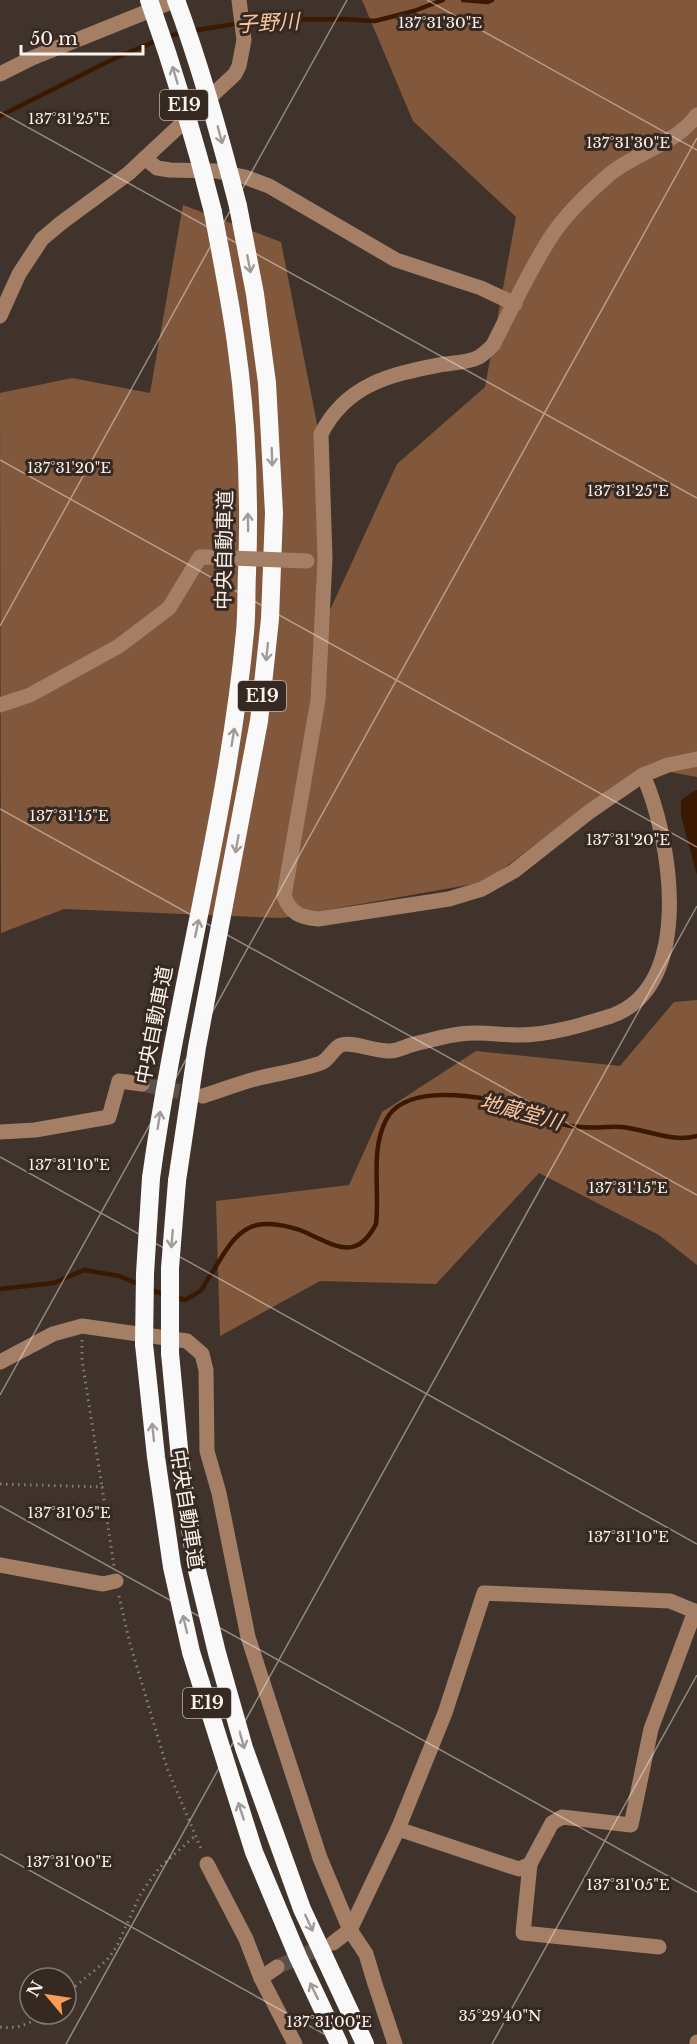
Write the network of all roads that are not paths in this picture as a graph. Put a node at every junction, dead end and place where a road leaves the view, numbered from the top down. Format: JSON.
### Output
{"nodes":[{"id":1,"x":149,"y":0,"type":"edge"},
{"id":2,"x":176,"y":0,"type":"edge"},
{"id":3,"x":239,"y":3,"type":"edge"},
{"id":4,"x":0,"y":74,"type":"edge"},
{"id":5,"x":697,"y":115,"type":"edge"},
{"id":6,"x":145,"y":158,"type":"junction"},
{"id":7,"x":515,"y":304,"type":"junction"},
{"id":8,"x":1,"y":311,"type":"edge"},
{"id":9,"x":325,"y":559,"type":"junction"},
{"id":10,"x":0,"y":705,"type":"edge"},
{"id":11,"x":697,"y":759,"type":"edge"},
{"id":12,"x":643,"y":775,"type":"junction"},
{"id":13,"x":142,"y":1084,"type":"tunnel mouth"},
{"id":14,"x":203,"y":1096,"type":"tunnel mouth"},
{"id":15,"x":0,"y":1132,"type":"edge"},
{"id":16,"x":0,"y":1362,"type":"edge"},
{"id":17,"x":0,"y":1565,"type":"edge"},
{"id":18,"x":116,"y":1581,"type":"road end"},
{"id":19,"x":696,"y":1611,"type":"edge"},
{"id":20,"x":398,"y":1829,"type":"junction"},
{"id":21,"x":207,"y":1864,"type":"road end"},
{"id":22,"x":530,"y":1864,"type":"junction"},
{"id":23,"x":350,"y":1930,"type":"junction"},
{"id":24,"x":333,"y":1943,"type":"tunnel mouth"},
{"id":25,"x":658,"y":1947,"type":"dead end"},
{"id":26,"x":277,"y":1967,"type":"tunnel mouth"},
{"id":27,"x":261,"y":1978,"type":"junction"},
{"id":28,"x":295,"y":2044,"type":"edge"},
{"id":29,"x":339,"y":2044,"type":"edge"},
{"id":30,"x":365,"y":2044,"type":"edge"},
{"id":31,"x":395,"y":2044,"type":"edge"}],
"edges":[{"from":29,"to":1,"type":"highway","name":"中央自動車道","number":"E19","one_way":true,"bridge":true},
{"from":2,"to":4,"type":"street"},
{"from":2,"to":30,"type":"highway","name":"中央自動車道","number":"E19","one_way":true,"bridge":true},
{"from":3,"to":6,"type":"street"},
{"from":5,"to":7,"type":"street"},
{"from":6,"to":7,"type":"street"},
{"from":6,"to":8,"type":"street"},
{"from":7,"to":9,"type":"street"},
{"from":9,"to":10,"type":"street","bridge":true},
{"from":9,"to":12,"type":"street"},
{"from":11,"to":12,"type":"street"},
{"from":12,"to":14,"type":"street"},
{"from":13,"to":15,"type":"street"},
{"from":16,"to":23,"type":"street"},
{"from":17,"to":18,"type":"street"},
{"from":19,"to":20,"type":"street"},
{"from":19,"to":22,"type":"street"},
{"from":20,"to":22,"type":"street"},
{"from":20,"to":23,"type":"street"},
{"from":21,"to":27,"type":"street"},
{"from":22,"to":25,"type":"street"},
{"from":23,"to":24,"type":"street"},
{"from":23,"to":31,"type":"street"},
{"from":26,"to":27,"type":"street"},
{"from":27,"to":28,"type":"street"}]}
